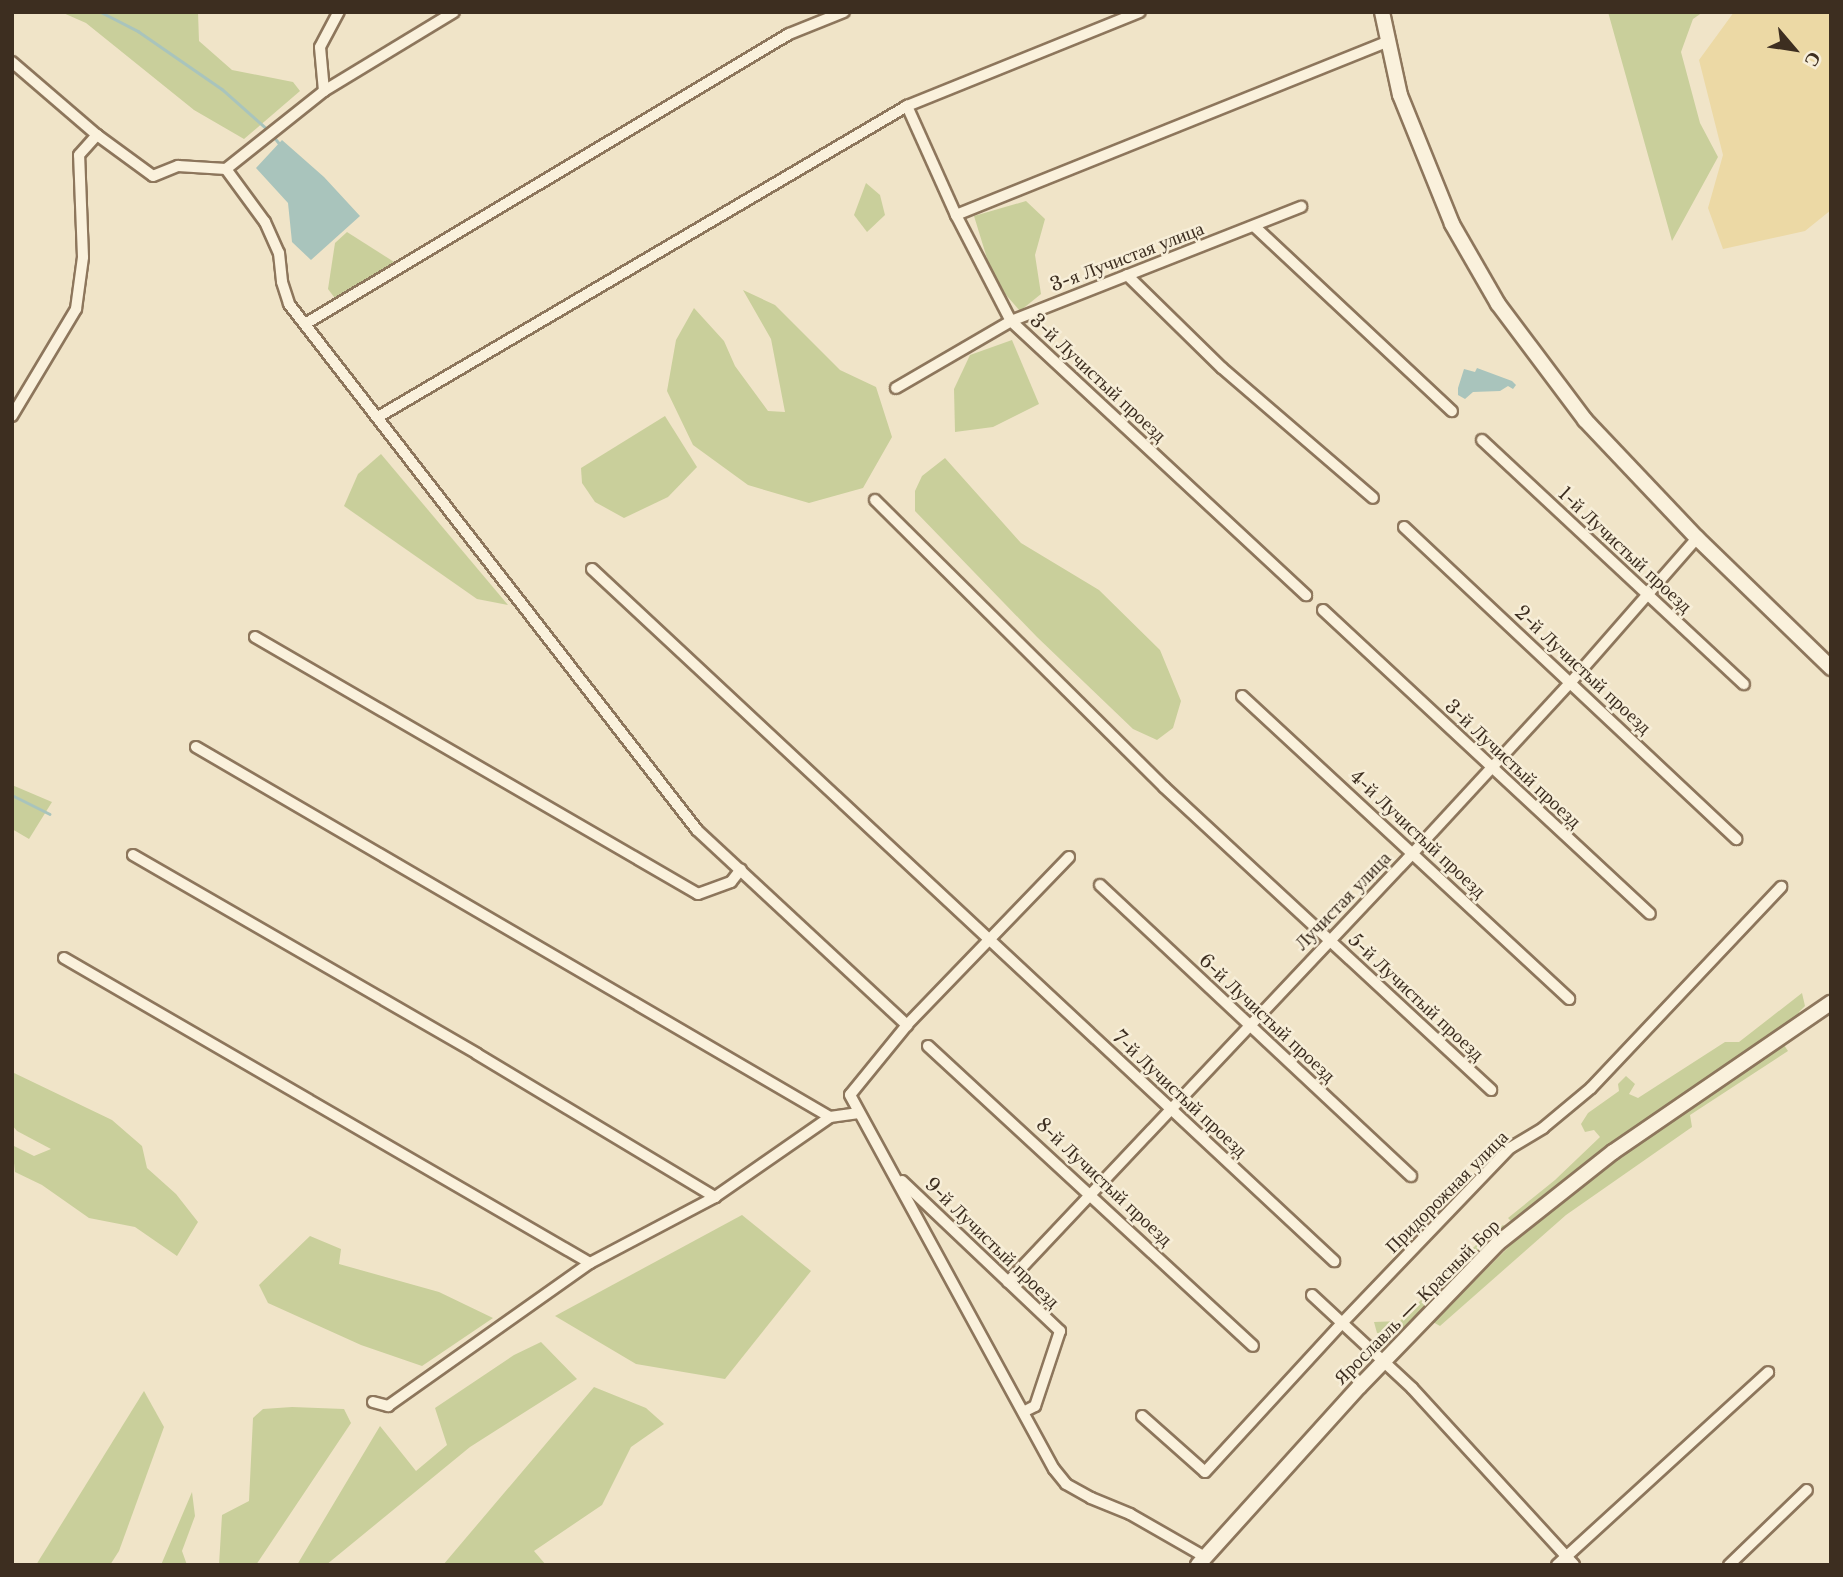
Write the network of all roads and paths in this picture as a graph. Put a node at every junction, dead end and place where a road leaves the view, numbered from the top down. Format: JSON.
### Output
{"nodes":[{"id":1,"x":339,"y":12,"type":"edge"},
{"id":2,"x":454,"y":12,"type":"edge"},
{"id":3,"x":844,"y":12,"type":"edge"},
{"id":4,"x":1140,"y":12,"type":"edge"},
{"id":5,"x":1382,"y":12,"type":"edge"},
{"id":6,"x":1387,"y":42,"type":"junction"},
{"id":7,"x":12,"y":62,"type":"edge"},
{"id":8,"x":324,"y":90,"type":"junction"},
{"id":9,"x":907,"y":106,"type":"junction"},
{"id":10,"x":97,"y":135,"type":"junction"},
{"id":11,"x":226,"y":169,"type":"junction"},
{"id":12,"x":1300,"y":208,"type":"dead end"},
{"id":13,"x":956,"y":215,"type":"junction"},
{"id":14,"x":1254,"y":226,"type":"junction"},
{"id":15,"x":1127,"y":275,"type":"junction"},
{"id":16,"x":1011,"y":321,"type":"junction"},
{"id":17,"x":305,"y":324,"type":"junction"},
{"id":18,"x":896,"y":388,"type":"dead end"},
{"id":19,"x":1452,"y":411,"type":"dead end"},
{"id":20,"x":12,"y":416,"type":"edge"},
{"id":21,"x":378,"y":417,"type":"junction"},
{"id":22,"x":1482,"y":440,"type":"dead end"},
{"id":23,"x":1373,"y":498,"type":"dead end"},
{"id":24,"x":874,"y":500,"type":"dead end"},
{"id":25,"x":1404,"y":527,"type":"dead end"},
{"id":26,"x":1697,"y":538,"type":"junction"},
{"id":27,"x":592,"y":569,"type":"dead end"},
{"id":28,"x":1306,"y":595,"type":"dead end"},
{"id":29,"x":1647,"y":595,"type":"junction"},
{"id":30,"x":1323,"y":610,"type":"dead end"},
{"id":31,"x":255,"y":638,"type":"dead end"},
{"id":32,"x":1831,"y":668,"type":"edge"},
{"id":33,"x":1571,"y":682,"type":"junction"},
{"id":34,"x":1744,"y":684,"type":"dead end"},
{"id":35,"x":1242,"y":696,"type":"dead end"},
{"id":36,"x":196,"y":747,"type":"dead end"},
{"id":37,"x":1491,"y":768,"type":"junction"},
{"id":38,"x":1736,"y":839,"type":"dead end"},
{"id":39,"x":1413,"y":853,"type":"junction"},
{"id":40,"x":133,"y":855,"type":"dead end"},
{"id":41,"x":1069,"y":856,"type":"dead end"},
{"id":42,"x":741,"y":869,"type":"junction"},
{"id":43,"x":1100,"y":885,"type":"dead end"},
{"id":44,"x":1781,"y":887,"type":"dead end"},
{"id":45,"x":1650,"y":914,"type":"dead end"},
{"id":46,"x":988,"y":938,"type":"junction"},
{"id":47,"x":1329,"y":941,"type":"junction"},
{"id":48,"x":64,"y":958,"type":"dead end"},
{"id":49,"x":1569,"y":999,"type":"dead end"},
{"id":50,"x":1831,"y":1003,"type":"edge"},
{"id":51,"x":907,"y":1025,"type":"junction"},
{"id":52,"x":1248,"y":1026,"type":"junction"},
{"id":53,"x":928,"y":1046,"type":"dead end"},
{"id":54,"x":1491,"y":1090,"type":"dead end"},
{"id":55,"x":1170,"y":1108,"type":"junction"},
{"id":56,"x":859,"y":1113,"type":"junction"},
{"id":57,"x":830,"y":1117,"type":"junction"},
{"id":58,"x":894,"y":1174,"type":"junction"},
{"id":59,"x":1411,"y":1176,"type":"dead end"},
{"id":60,"x":1090,"y":1192,"type":"junction"},
{"id":61,"x":715,"y":1197,"type":"junction"},
{"id":62,"x":1334,"y":1261,"type":"dead end"},
{"id":63,"x":590,"y":1263,"type":"junction"},
{"id":64,"x":1008,"y":1282,"type":"junction"},
{"id":65,"x":1311,"y":1296,"type":"dead end"},
{"id":66,"x":1343,"y":1322,"type":"junction"},
{"id":67,"x":1254,"y":1346,"type":"dead end"},
{"id":68,"x":1384,"y":1360,"type":"junction"},
{"id":69,"x":1768,"y":1373,"type":"dead end"},
{"id":70,"x":373,"y":1402,"type":"dead end"},
{"id":71,"x":1023,"y":1412,"type":"junction"},
{"id":72,"x":1142,"y":1416,"type":"dead end"},
{"id":73,"x":1807,"y":1490,"type":"dead end"},
{"id":74,"x":1201,"y":1561,"type":"edge"},
{"id":75,"x":1570,"y":1561,"type":"edge"},
{"id":76,"x":1557,"y":1565,"type":"edge"},
{"id":77,"x":1729,"y":1565,"type":"edge"}],
"edges":[{"from":1,"to":8,"type":"street"},
{"from":2,"to":8,"type":"street"},
{"from":3,"to":17,"type":"street"},
{"from":4,"to":9,"type":"street"},
{"from":5,"to":6,"type":"street"},
{"from":6,"to":13,"type":"street"},
{"from":6,"to":26,"type":"street"},
{"from":7,"to":10,"type":"street"},
{"from":8,"to":11,"type":"street"},
{"from":9,"to":13,"type":"street","name":"3-й Лучистый проезд"},
{"from":9,"to":21,"type":"street"},
{"from":10,"to":11,"type":"street"},
{"from":10,"to":20,"type":"street"},
{"from":11,"to":17,"type":"street"},
{"from":12,"to":14,"type":"street","name":"3-я Лучистая улица"},
{"from":13,"to":16,"type":"street","name":"3-й Лучистый проезд"},
{"from":14,"to":15,"type":"street","name":"3-я Лучистая улица"},
{"from":14,"to":19,"type":"street"},
{"from":15,"to":16,"type":"street","name":"3-я Лучистая улица"},
{"from":15,"to":23,"type":"street"},
{"from":16,"to":18,"type":"street","name":"3-я Лучистая улица"},
{"from":16,"to":28,"type":"street","name":"3-й Лучистый проезд"},
{"from":17,"to":21,"type":"street"},
{"from":21,"to":42,"type":"street"},
{"from":22,"to":29,"type":"street","name":"1-й Лучистый проезд"},
{"from":24,"to":47,"type":"street","name":"5-й Лучистый проезд"},
{"from":25,"to":33,"type":"street","name":"2-й Лучистый проезд"},
{"from":26,"to":29,"type":"street","name":"Лучистая улица"},
{"from":26,"to":32,"type":"street"},
{"from":27,"to":46,"type":"street","name":"7-й Лучистый проезд"},
{"from":29,"to":33,"type":"street","name":"Лучистая улица"},
{"from":29,"to":34,"type":"street","name":"1-й Лучистый проезд"},
{"from":30,"to":37,"type":"street","name":"3-й Лучистый проезд"},
{"from":31,"to":42,"type":"street"},
{"from":33,"to":37,"type":"street","name":"Лучистая улица"},
{"from":33,"to":38,"type":"street","name":"2-й Лучистый проезд"},
{"from":35,"to":39,"type":"street","name":"4-й Лучистый проезд"},
{"from":36,"to":57,"type":"street"},
{"from":37,"to":39,"type":"street","name":"Лучистая улица"},
{"from":37,"to":45,"type":"street","name":"3-й Лучистый проезд"},
{"from":39,"to":47,"type":"street","name":"Лучистая улица"},
{"from":39,"to":49,"type":"street","name":"4-й Лучистый проезд"},
{"from":40,"to":61,"type":"street"},
{"from":41,"to":46,"type":"street"},
{"from":42,"to":51,"type":"street"},
{"from":43,"to":52,"type":"street","name":"6-й Лучистый проезд"},
{"from":44,"to":66,"type":"street","name":"Придорожная улица"},
{"from":46,"to":51,"type":"street"},
{"from":46,"to":55,"type":"street","name":"7-й Лучистый проезд"},
{"from":47,"to":52,"type":"street","name":"Лучистая улица"},
{"from":47,"to":54,"type":"street","name":"5-й Лучистый проезд"},
{"from":48,"to":63,"type":"street"},
{"from":50,"to":68,"type":"street","name":"Ярославль — Красный Бор"},
{"from":51,"to":56,"type":"street"},
{"from":52,"to":55,"type":"street","name":"Лучистая улица"},
{"from":52,"to":59,"type":"street","name":"6-й Лучистый проезд"},
{"from":53,"to":60,"type":"street","name":"8-й Лучистый проезд"},
{"from":55,"to":60,"type":"street","name":"Лучистая улица"},
{"from":55,"to":62,"type":"street","name":"7-й Лучистый проезд"},
{"from":56,"to":57,"type":"street"},
{"from":56,"to":58,"type":"street"},
{"from":57,"to":61,"type":"street"},
{"from":58,"to":64,"type":"street","name":"9-й Лучистый проезд"},
{"from":58,"to":71,"type":"street"},
{"from":60,"to":64,"type":"street","name":"Лучистая улица"},
{"from":60,"to":67,"type":"street","name":"8-й Лучистый проезд"},
{"from":61,"to":63,"type":"street"},
{"from":63,"to":70,"type":"street"},
{"from":64,"to":71,"type":"street","name":"9-й Лучистый проезд"},
{"from":65,"to":66,"type":"street"},
{"from":66,"to":68,"type":"street"},
{"from":66,"to":72,"type":"street","name":"Придорожная улица"},
{"from":68,"to":74,"type":"street","name":"Ярославль — Красный Бор"},
{"from":68,"to":75,"type":"street"},
{"from":69,"to":75,"type":"street"},
{"from":71,"to":74,"type":"street"},
{"from":73,"to":77,"type":"street"},
{"from":75,"to":76,"type":"street"}]}
